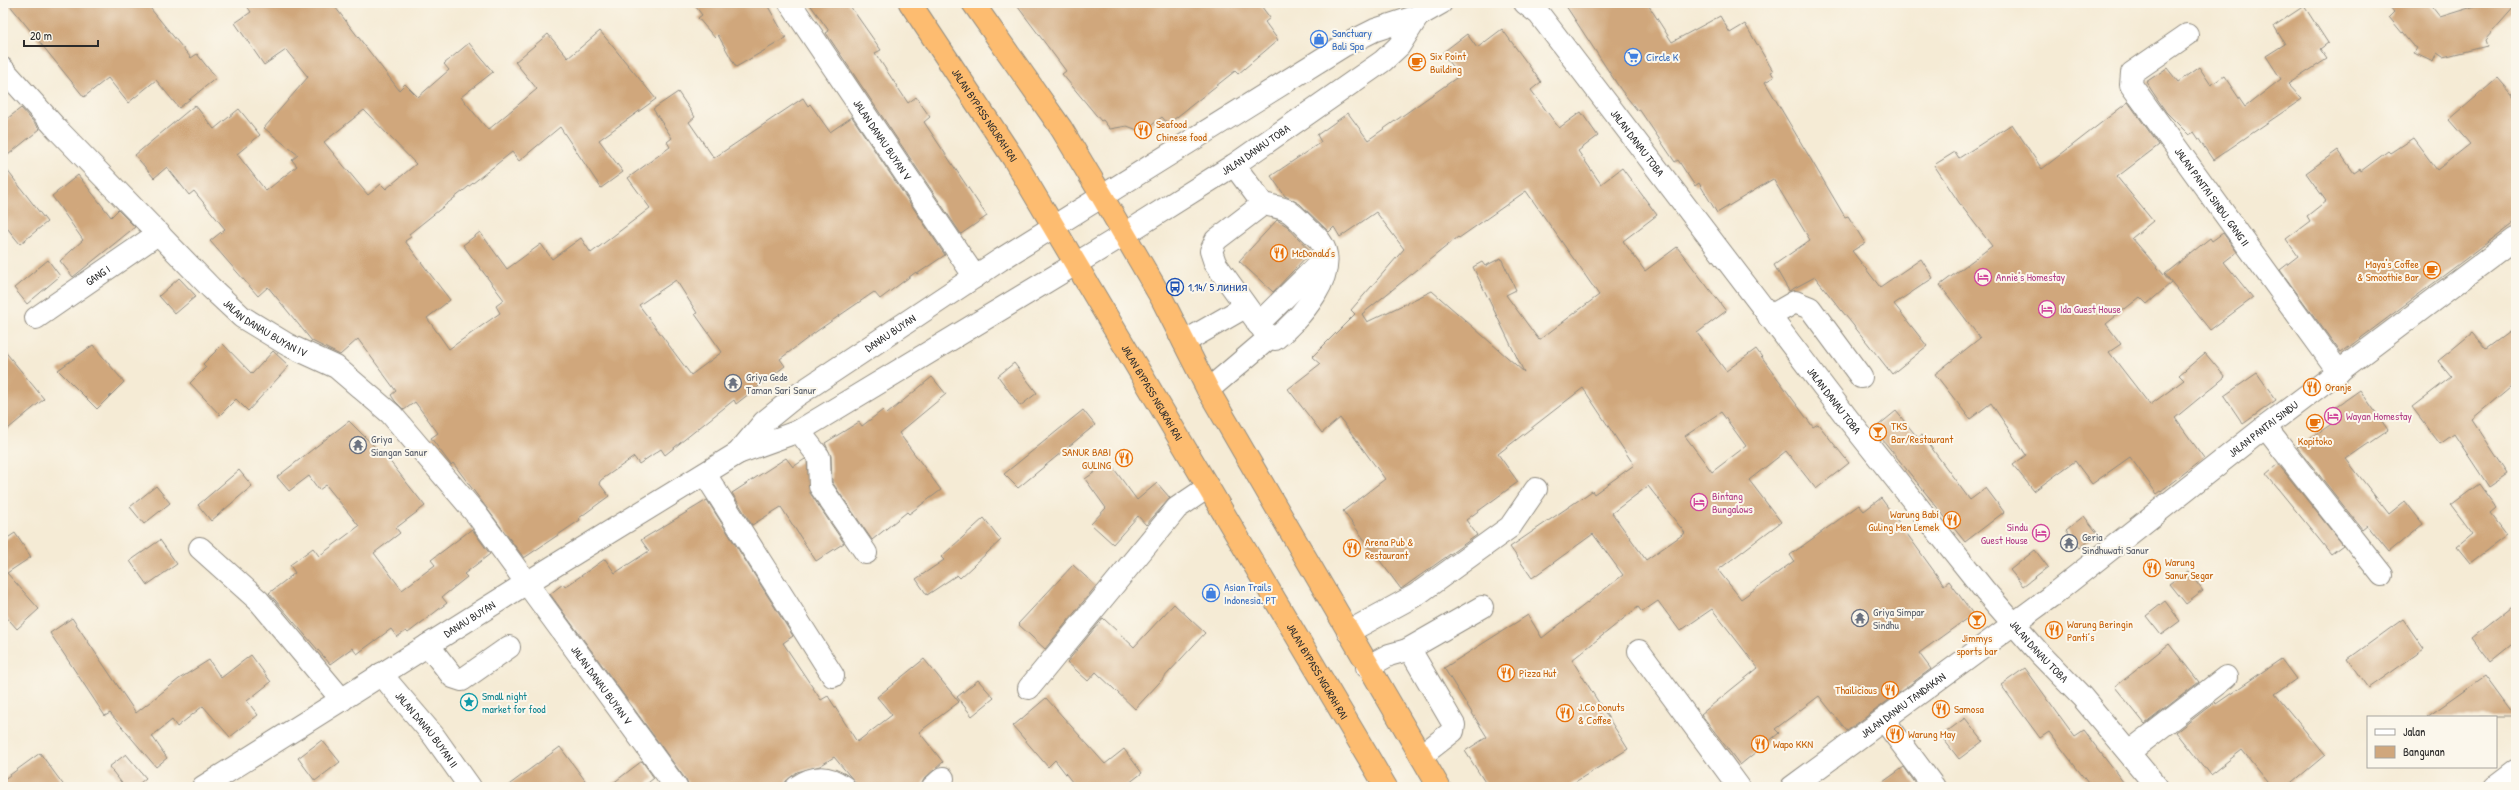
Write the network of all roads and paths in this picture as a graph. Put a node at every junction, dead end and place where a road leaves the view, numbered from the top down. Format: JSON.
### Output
{"nodes":[{"id":1,"x":790,"y":3,"type":"edge"},
{"id":2,"x":910,"y":3,"type":"edge"},
{"id":3,"x":973,"y":3,"type":"edge"},
{"id":4,"x":1441,"y":3,"type":"edge"},
{"id":5,"x":1525,"y":3,"type":"edge"},
{"id":6,"x":1418,"y":16,"type":"junction"},
{"id":7,"x":2187,"y":35,"type":"dead end"},
{"id":8,"x":3,"y":69,"type":"edge"},
{"id":9,"x":1234,"y":165,"type":"junction"},
{"id":10,"x":1102,"y":196,"type":"junction"},
{"id":11,"x":1263,"y":204,"type":"junction"},
{"id":12,"x":1054,"y":226,"type":"junction"},
{"id":13,"x":159,"y":232,"type":"junction"},
{"id":14,"x":1125,"y":234,"type":"junction"},
{"id":15,"x":2516,"y":238,"type":"edge"},
{"id":16,"x":1076,"y":263,"type":"junction"},
{"id":17,"x":975,"y":276,"type":"junction"},
{"id":18,"x":1245,"y":307,"type":"junction"},
{"id":19,"x":1769,"y":317,"type":"junction"},
{"id":20,"x":36,"y":318,"type":"dead end"},
{"id":21,"x":1263,"y":331,"type":"junction"},
{"id":22,"x":1184,"y":342,"type":"junction"},
{"id":23,"x":2339,"y":372,"type":"junction"},
{"id":24,"x":1861,"y":377,"type":"dead end"},
{"id":25,"x":1208,"y":390,"type":"junction"},
{"id":26,"x":2265,"y":427,"type":"junction"},
{"id":27,"x":799,"y":431,"type":"junction"},
{"id":28,"x":738,"y":453,"type":"junction"},
{"id":29,"x":705,"y":474,"type":"junction"},
{"id":30,"x":1208,"y":487,"type":"junction"},
{"id":31,"x":1536,"y":488,"type":"dead end"},
{"id":32,"x":200,"y":548,"type":"dead end"},
{"id":33,"x":866,"y":553,"type":"dead end"},
{"id":34,"x":2382,"y":575,"type":"dead end"},
{"id":35,"x":525,"y":584,"type":"junction"},
{"id":36,"x":1482,"y":607,"type":"dead end"},
{"id":37,"x":2013,"y":624,"type":"junction"},
{"id":38,"x":1348,"y":632,"type":"junction"},
{"id":39,"x":428,"y":645,"type":"junction"},
{"id":40,"x":509,"y":648,"type":"dead end"},
{"id":41,"x":1407,"y":650,"type":"junction"},
{"id":42,"x":1639,"y":651,"type":"dead end"},
{"id":43,"x":1367,"y":667,"type":"junction"},
{"id":44,"x":381,"y":674,"type":"junction"},
{"id":45,"x":833,"y":676,"type":"dead end"},
{"id":46,"x":2226,"y":677,"type":"dead end"},
{"id":47,"x":1029,"y":688,"type":"dead end"},
{"id":48,"x":342,"y":700,"type":"junction"},
{"id":49,"x":1884,"y":720,"type":"junction"},
{"id":50,"x":2129,"y":752,"type":"junction"},
{"id":51,"x":1421,"y":756,"type":"junction"},
{"id":52,"x":2516,"y":771,"type":"edge"},
{"id":53,"x":203,"y":787,"type":"edge"},
{"id":54,"x":470,"y":787,"type":"edge"},
{"id":55,"x":676,"y":787,"type":"edge"},
{"id":56,"x":797,"y":787,"type":"edge"},
{"id":57,"x":844,"y":787,"type":"edge"},
{"id":58,"x":1386,"y":787,"type":"edge"},
{"id":59,"x":1439,"y":787,"type":"edge"},
{"id":60,"x":1739,"y":787,"type":"edge"},
{"id":61,"x":1792,"y":787,"type":"edge"},
{"id":62,"x":1934,"y":787,"type":"edge"},
{"id":63,"x":2158,"y":787,"type":"edge"},
{"id":64,"x":2495,"y":787,"type":"edge"}],
"edges":[{"from":1,"to":17,"type":"street","name":"JALAN DANAU BUYAN V"},
{"from":2,"to":12,"type":"highway","name":"JALAN BYPASS NGURAH RAI"},
{"from":3,"to":10,"type":"highway"},
{"from":4,"to":6,"type":"street","name":"JALAN DANAU TOBA"},
{"from":5,"to":19,"type":"street","name":"JALAN DANAU TOBA"},
{"from":6,"to":9,"type":"street","name":"JALAN DANAU TOBA"},
{"from":6,"to":10,"type":"street","name":"JALAN DANAU TOBA"},
{"from":7,"to":23,"type":"street","name":"JALAN PANTAI SINDU, GANG II"},
{"from":8,"to":13,"type":"street","name":"JALAN DANAU BUYAN IV"},
{"from":9,"to":11,"type":"street"},
{"from":9,"to":14,"type":"street","name":"JALAN DANAU TOBA"},
{"from":10,"to":12,"type":"street","name":"JALAN DANAU TOBA"},
{"from":10,"to":14,"type":"highway"},
{"from":11,"to":18,"type":"street"},
{"from":11,"to":21,"type":"street"},
{"from":12,"to":16,"type":"highway","name":"JALAN BYPASS NGURAH RAI"},
{"from":12,"to":17,"type":"street","name":"DANAU BUYAN"},
{"from":13,"to":20,"type":"street","name":"GANG I"},
{"from":13,"to":35,"type":"street","name":"JALAN DANAU BUYAN IV"},
{"from":14,"to":16,"type":"street","name":"JALAN DANAU TOBA"},
{"from":14,"to":22,"type":"highway"},
{"from":15,"to":23,"type":"street","name":"JALAN PANTAI SINDU"},
{"from":16,"to":27,"type":"street","name":"DANAU BUYAN"},
{"from":16,"to":30,"type":"highway","name":"JALAN BYPASS NGURAH RAI"},
{"from":17,"to":28,"type":"street","name":"DANAU BUYAN"},
{"from":18,"to":21,"type":"street"},
{"from":18,"to":22,"type":"street"},
{"from":19,"to":24,"type":"street"},
{"from":19,"to":37,"type":"street","name":"JALAN DANAU TOBA"},
{"from":21,"to":25,"type":"street"},
{"from":22,"to":25,"type":"highway"},
{"from":23,"to":26,"type":"street","name":"JALAN PANTAI SINDU"},
{"from":25,"to":38,"type":"highway"},
{"from":26,"to":34,"type":"street"},
{"from":26,"to":37,"type":"street","name":"JALAN PANTAI SINDU"},
{"from":27,"to":28,"type":"street","name":"DANAU BUYAN"},
{"from":27,"to":33,"type":"street"},
{"from":28,"to":29,"type":"street","name":"DANAU BUYAN"},
{"from":29,"to":35,"type":"street","name":"DANAU BUYAN"},
{"from":29,"to":45,"type":"street"},
{"from":30,"to":47,"type":"street"},
{"from":30,"to":58,"type":"highway","name":"JALAN BYPASS NGURAH RAI"},
{"from":31,"to":38,"type":"street"},
{"from":32,"to":48,"type":"street"},
{"from":35,"to":39,"type":"street","name":"DANAU BUYAN"},
{"from":35,"to":55,"type":"street","name":"JALAN DANAU BUYAN V"},
{"from":36,"to":41,"type":"street"},
{"from":37,"to":49,"type":"street","name":"JALAN DANAU TANDAKAN"},
{"from":37,"to":50,"type":"street","name":"JALAN DANAU TOBA"},
{"from":38,"to":43,"type":"highway"},
{"from":39,"to":40,"type":"street"},
{"from":39,"to":44,"type":"street","name":"DANAU BUYAN"},
{"from":41,"to":43,"type":"street"},
{"from":41,"to":51,"type":"street"},
{"from":42,"to":60,"type":"street"},
{"from":43,"to":51,"type":"highway"},
{"from":44,"to":48,"type":"street","name":"DANAU BUYAN"},
{"from":44,"to":54,"type":"street","name":"JALAN DANAU BUYAN II"},
{"from":46,"to":50,"type":"street"},
{"from":48,"to":53,"type":"street","name":"DANAU BUYAN"},
{"from":49,"to":61,"type":"street","name":"JALAN DANAU TANDAKAN"},
{"from":49,"to":62,"type":"street"},
{"from":50,"to":63,"type":"street","name":"JALAN DANAU TOBA"},
{"from":51,"to":59,"type":"highway"},
{"from":52,"to":64,"type":"street"},
{"from":56,"to":57,"type":"street"}]}
